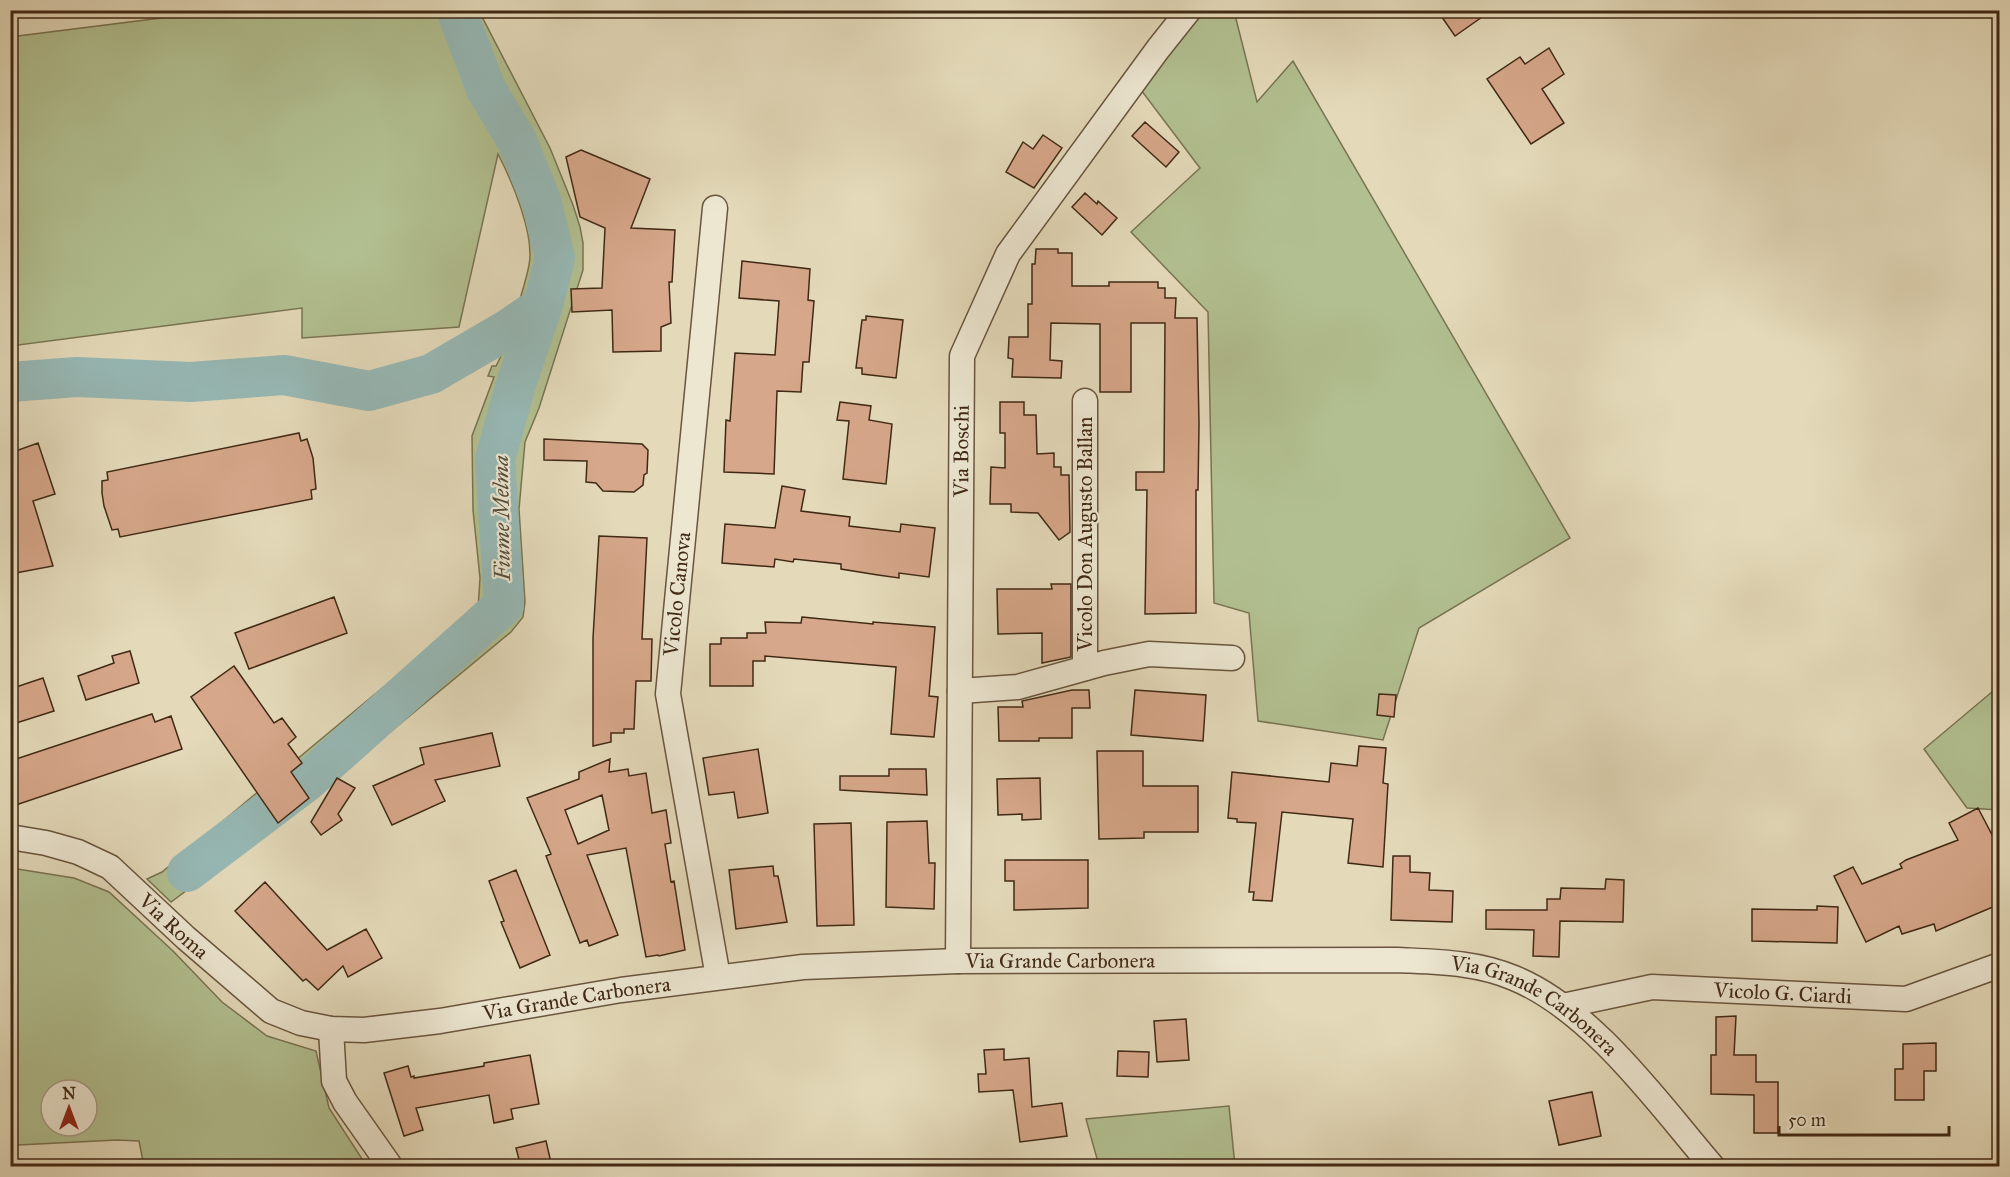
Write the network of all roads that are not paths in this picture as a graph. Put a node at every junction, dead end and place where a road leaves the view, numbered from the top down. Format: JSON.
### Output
{"nodes":[{"id":1,"x":1189,"y":10,"type":"edge"},
{"id":2,"x":715,"y":208,"type":"dead end"},
{"id":3,"x":1085,"y":401,"type":"dead end"},
{"id":4,"x":1232,"y":658,"type":"dead end"},
{"id":5,"x":1086,"y":668,"type":"junction"},
{"id":6,"x":960,"y":691,"type":"junction"},
{"id":7,"x":10,"y":837,"type":"edge"},
{"id":8,"x":958,"y":961,"type":"junction"},
{"id":9,"x":2000,"y":965,"type":"edge"},
{"id":10,"x":718,"y":977,"type":"junction"},
{"id":11,"x":1563,"y":1006,"type":"junction"},
{"id":12,"x":331,"y":1029,"type":"junction"},
{"id":13,"x":390,"y":1167,"type":"edge"},
{"id":14,"x":1712,"y":1167,"type":"edge"}],
"edges":[{"from":1,"to":6,"type":"street","name":"Via Boschi"},
{"from":2,"to":10,"type":"street","name":"Vicolo Canova"},
{"from":3,"to":5,"type":"street","name":"Vicolo Don Augusto Ballan"},
{"from":4,"to":5,"type":"street","name":"Vicolo Don Augusto Ballan"},
{"from":5,"to":6,"type":"street","name":"Vicolo Don Augusto Ballan"},
{"from":6,"to":8,"type":"street","name":"Via Boschi"},
{"from":7,"to":12,"type":"street","name":"Via Roma"},
{"from":8,"to":10,"type":"street","name":"Via Grande Carbonera"},
{"from":8,"to":11,"type":"street","name":"Via Grande Carbonera"},
{"from":9,"to":11,"type":"street","name":"Vicolo G. Ciardi"},
{"from":10,"to":12,"type":"street","name":"Via Grande Carbonera"},
{"from":11,"to":14,"type":"street","name":"Via Grande Carbonera"},
{"from":12,"to":13,"type":"street"}]}
